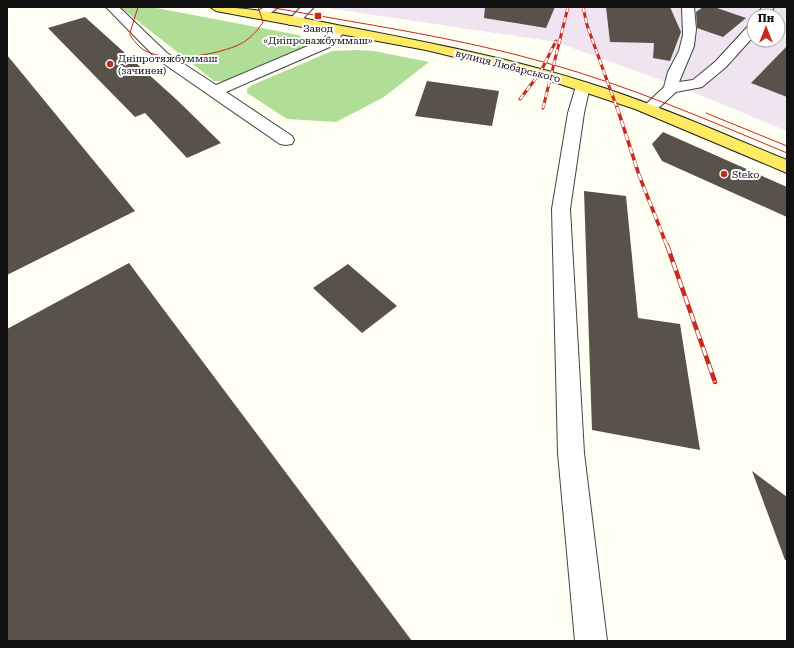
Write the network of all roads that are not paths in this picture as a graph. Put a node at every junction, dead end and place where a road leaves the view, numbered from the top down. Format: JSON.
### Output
{"nodes":[{"id":1,"x":112,"y":7,"type":"edge"},
{"id":2,"x":216,"y":7,"type":"edge"},
{"id":3,"x":272,"y":7,"type":"edge"},
{"id":4,"x":285,"y":7,"type":"edge"},
{"id":5,"x":308,"y":7,"type":"edge"},
{"id":6,"x":688,"y":7,"type":"edge"},
{"id":7,"x":259,"y":15,"type":"junction"},
{"id":8,"x":287,"y":20,"type":"junction"},
{"id":9,"x":340,"y":30,"type":"junction"},
{"id":10,"x":746,"y":37,"type":"edge"},
{"id":11,"x":583,"y":86,"type":"junction"},
{"id":12,"x":671,"y":88,"type":"junction"},
{"id":13,"x":215,"y":91,"type":"junction"},
{"id":14,"x":649,"y":109,"type":"junction"},
{"id":15,"x":286,"y":140,"type":"dead end"},
{"id":16,"x":787,"y":167,"type":"edge"},
{"id":17,"x":591,"y":641,"type":"edge"}],
"edges":[{"from":1,"to":13,"type":"lane"},
{"from":2,"to":7,"type":"main road","name":"вулиця Любарського"},
{"from":3,"to":7,"type":"lane"},
{"from":4,"to":8,"type":"lane"},
{"from":5,"to":8,"type":"lane"},
{"from":6,"to":12,"type":"lane"},
{"from":7,"to":8,"type":"main road","name":"вулиця Любарського"},
{"from":8,"to":9,"type":"main road","name":"вулиця Любарського"},
{"from":9,"to":11,"type":"main road","name":"вулиця Любарського"},
{"from":9,"to":13,"type":"lane"},
{"from":10,"to":12,"type":"lane"},
{"from":11,"to":14,"type":"main road","name":"вулиця Любарського"},
{"from":11,"to":17,"type":"lane"},
{"from":12,"to":14,"type":"lane"},
{"from":13,"to":15,"type":"lane"},
{"from":14,"to":16,"type":"main road","name":"вулиця Любарського"}]}
